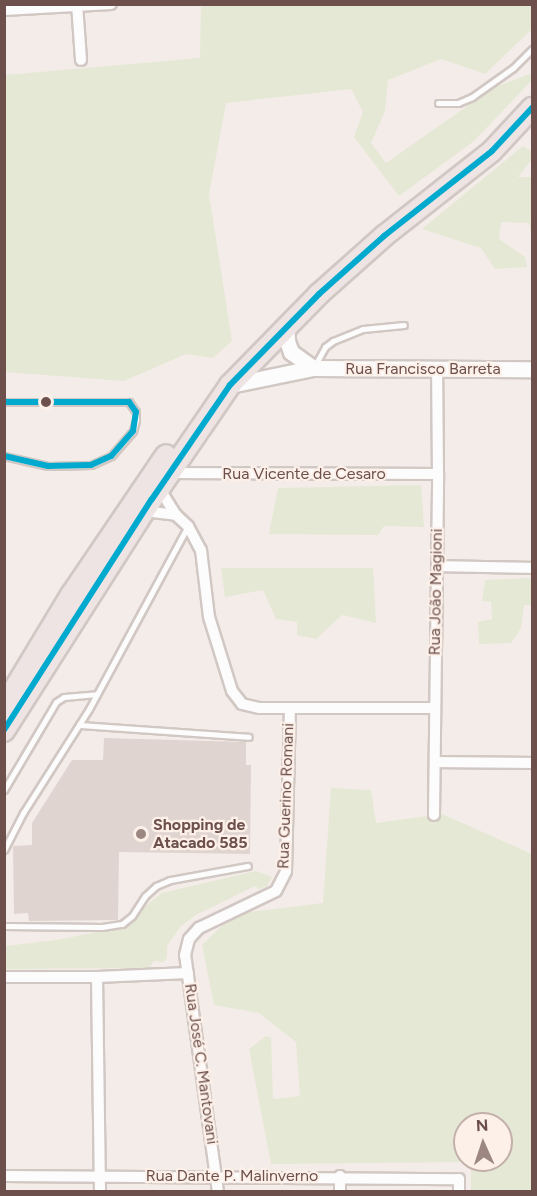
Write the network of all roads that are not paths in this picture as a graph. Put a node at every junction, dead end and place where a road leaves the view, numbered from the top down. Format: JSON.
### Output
{"nodes":[{"id":1,"x":111,"y":4,"type":"edge"},
{"id":2,"x":77,"y":5,"type":"edge"},
{"id":3,"x":4,"y":10,"type":"edge"},
{"id":4,"x":532,"y":49,"type":"edge"},
{"id":5,"x":81,"y":60,"type":"dead end"},
{"id":6,"x":438,"y":104,"type":"dead end"},
{"id":7,"x":532,"y":108,"type":"edge"},
{"id":8,"x":286,"y":325,"type":"junction"},
{"id":9,"x":404,"y":326,"type":"dead end"},
{"id":10,"x":313,"y":368,"type":"junction"},
{"id":11,"x":437,"y":369,"type":"junction"},
{"id":12,"x":532,"y":369,"type":"edge"},
{"id":13,"x":231,"y":385,"type":"junction"},
{"id":14,"x":4,"y":402,"type":"edge"},
{"id":15,"x":4,"y":456,"type":"edge"},
{"id":16,"x":438,"y":474,"type":"junction"},
{"id":17,"x":165,"y":480,"type":"junction"},
{"id":18,"x":144,"y":511,"type":"junction"},
{"id":19,"x":176,"y":515,"type":"junction"},
{"id":20,"x":188,"y":526,"type":"junction"},
{"id":21,"x":437,"y":566,"type":"junction"},
{"id":22,"x":532,"y":568,"type":"edge"},
{"id":23,"x":27,"y":666,"type":"junction"},
{"id":24,"x":4,"y":680,"type":"edge"},
{"id":25,"x":97,"y":694,"type":"junction"},
{"id":26,"x":4,"y":706,"type":"edge"},
{"id":27,"x":434,"y":708,"type":"junction"},
{"id":28,"x":290,"y":709,"type":"junction"},
{"id":29,"x":80,"y":725,"type":"junction"},
{"id":30,"x":5,"y":730,"type":"edge"},
{"id":31,"x":249,"y":737,"type":"dead end"},
{"id":32,"x":435,"y":762,"type":"junction"},
{"id":33,"x":532,"y":763,"type":"edge"},
{"id":34,"x":4,"y":790,"type":"edge"},
{"id":35,"x":434,"y":815,"type":"dead end"},
{"id":36,"x":4,"y":850,"type":"edge"},
{"id":37,"x":248,"y":866,"type":"dead end"},
{"id":38,"x":4,"y":926,"type":"edge"},
{"id":39,"x":188,"y":973,"type":"junction"},
{"id":40,"x":4,"y":977,"type":"edge"},
{"id":41,"x":97,"y":977,"type":"junction"},
{"id":42,"x":4,"y":1176,"type":"edge"},
{"id":43,"x":101,"y":1176,"type":"junction"},
{"id":44,"x":340,"y":1176,"type":"junction"},
{"id":45,"x":218,"y":1177,"type":"junction"},
{"id":46,"x":100,"y":1191,"type":"edge"},
{"id":47,"x":218,"y":1191,"type":"edge"},
{"id":48,"x":340,"y":1191,"type":"edge"},
{"id":49,"x":459,"y":1191,"type":"edge"}],
"edges":[{"from":1,"to":2,"type":"street"},
{"from":2,"to":3,"type":"street"},
{"from":2,"to":5,"type":"street"},
{"from":4,"to":6,"type":"lane"},
{"from":7,"to":8,"type":"highway"},
{"from":8,"to":10,"type":"street"},
{"from":8,"to":13,"type":"highway"},
{"from":9,"to":10,"type":"lane"},
{"from":10,"to":11,"type":"street","name":"Rua Francisco Barreta"},
{"from":10,"to":13,"type":"street","name":"Rua Francisco Barreta"},
{"from":11,"to":12,"type":"street","name":"Rua Francisco Barreta"},
{"from":11,"to":16,"type":"street","name":"Rua João Magioni"},
{"from":13,"to":17,"type":"highway"},
{"from":13,"to":23,"type":"highway"},
{"from":14,"to":15,"type":"lane"},
{"from":16,"to":17,"type":"street","name":"Rua Vicente de Cesaro"},
{"from":16,"to":21,"type":"street","name":"Rua João Magioni"},
{"from":17,"to":18,"type":"highway"},
{"from":17,"to":19,"type":"street"},
{"from":18,"to":19,"type":"street"},
{"from":18,"to":30,"type":"highway"},
{"from":19,"to":20,"type":"street"},
{"from":20,"to":25,"type":"lane"},
{"from":20,"to":28,"type":"street"},
{"from":21,"to":22,"type":"street"},
{"from":21,"to":27,"type":"street","name":"Rua João Magioni"},
{"from":23,"to":24,"type":"highway"},
{"from":23,"to":26,"type":"highway"},
{"from":25,"to":29,"type":"lane"},
{"from":25,"to":34,"type":"lane"},
{"from":27,"to":28,"type":"street"},
{"from":27,"to":32,"type":"street","name":"Rua João Magioni"},
{"from":28,"to":39,"type":"street","name":"Rua Guerino Romani"},
{"from":29,"to":31,"type":"lane"},
{"from":29,"to":36,"type":"lane"},
{"from":32,"to":33,"type":"street"},
{"from":32,"to":35,"type":"street","name":"Rua João Magioni"},
{"from":37,"to":38,"type":"lane"},
{"from":39,"to":41,"type":"street"},
{"from":39,"to":45,"type":"street","name":"Rua José C. Mantovani"},
{"from":40,"to":41,"type":"street"},
{"from":41,"to":43,"type":"street"},
{"from":42,"to":43,"type":"street","name":"Rua Dante P. Malinverno"},
{"from":43,"to":45,"type":"street","name":"Rua Dante P. Malinverno"},
{"from":43,"to":46,"type":"street"},
{"from":44,"to":45,"type":"street","name":"Rua Dante P. Malinverno"},
{"from":44,"to":48,"type":"street"},
{"from":44,"to":49,"type":"street","name":"Rua Dante P. Malinverno"},
{"from":45,"to":47,"type":"street","name":"Rua José C. Mantovani"}]}
